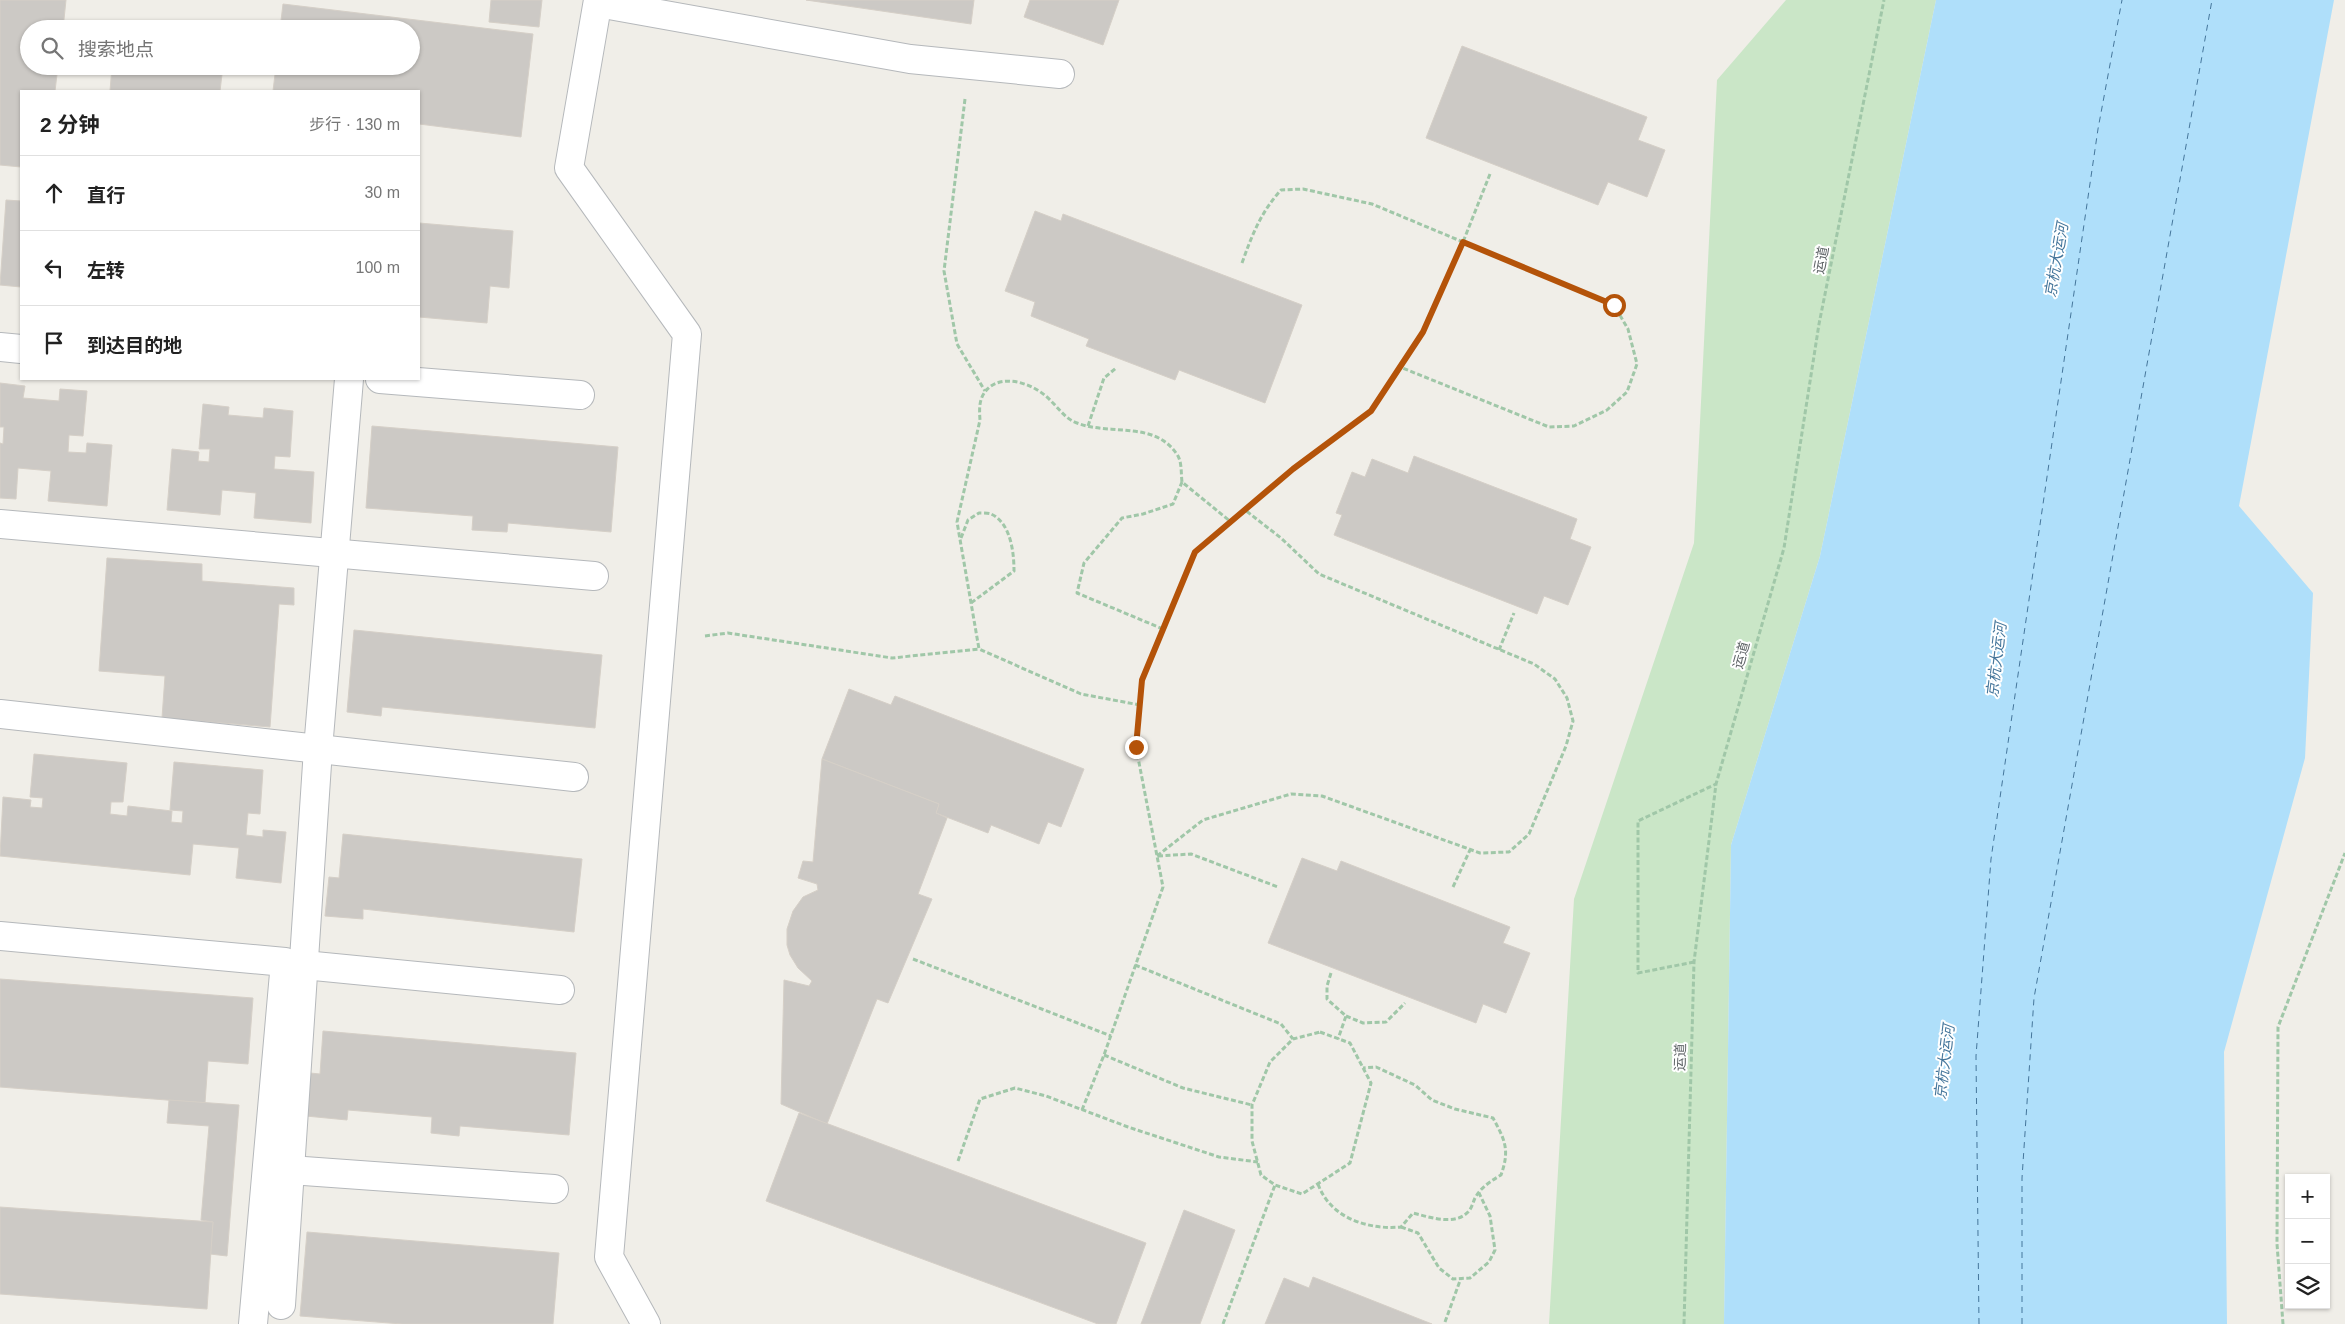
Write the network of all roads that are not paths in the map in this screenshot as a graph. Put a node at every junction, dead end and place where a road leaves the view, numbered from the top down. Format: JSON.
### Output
{"nodes":[{"id":1,"x":598,"y":1,"type":"edge"},
{"id":2,"x":1060,"y":74,"type":"dead end"},
{"id":3,"x":0,"y":347,"type":"edge"},
{"id":4,"x":20,"y":349,"type":"edge"},
{"id":5,"x":349,"y":380,"type":"edge"},
{"id":6,"x":392,"y":380,"type":"edge"},
{"id":7,"x":580,"y":395,"type":"dead end"},
{"id":8,"x":0,"y":524,"type":"edge"},
{"id":9,"x":335,"y":553,"type":"junction"},
{"id":10,"x":594,"y":576,"type":"dead end"},
{"id":11,"x":0,"y":714,"type":"edge"},
{"id":12,"x":318,"y":749,"type":"junction"},
{"id":13,"x":574,"y":777,"type":"dead end"},
{"id":14,"x":0,"y":936,"type":"edge"},
{"id":15,"x":304,"y":965,"type":"junction"},
{"id":16,"x":560,"y":990,"type":"dead end"},
{"id":17,"x":290,"y":1170,"type":"junction"},
{"id":18,"x":554,"y":1189,"type":"dead end"},
{"id":19,"x":280,"y":1305,"type":"dead end"},
{"id":20,"x":253,"y":1324,"type":"edge"},
{"id":21,"x":646,"y":1324,"type":"edge"}],
"edges":[{"from":1,"to":2,"type":"street"},
{"from":1,"to":21,"type":"street"},
{"from":3,"to":4,"type":"street"},
{"from":5,"to":9,"type":"street"},
{"from":6,"to":7,"type":"street"},
{"from":8,"to":9,"type":"street"},
{"from":9,"to":10,"type":"street"},
{"from":9,"to":12,"type":"street"},
{"from":11,"to":12,"type":"street"},
{"from":12,"to":13,"type":"street"},
{"from":12,"to":15,"type":"street"},
{"from":14,"to":20,"type":"street"},
{"from":15,"to":16,"type":"street"},
{"from":15,"to":17,"type":"street"},
{"from":17,"to":18,"type":"street"},
{"from":17,"to":19,"type":"street"}]}
